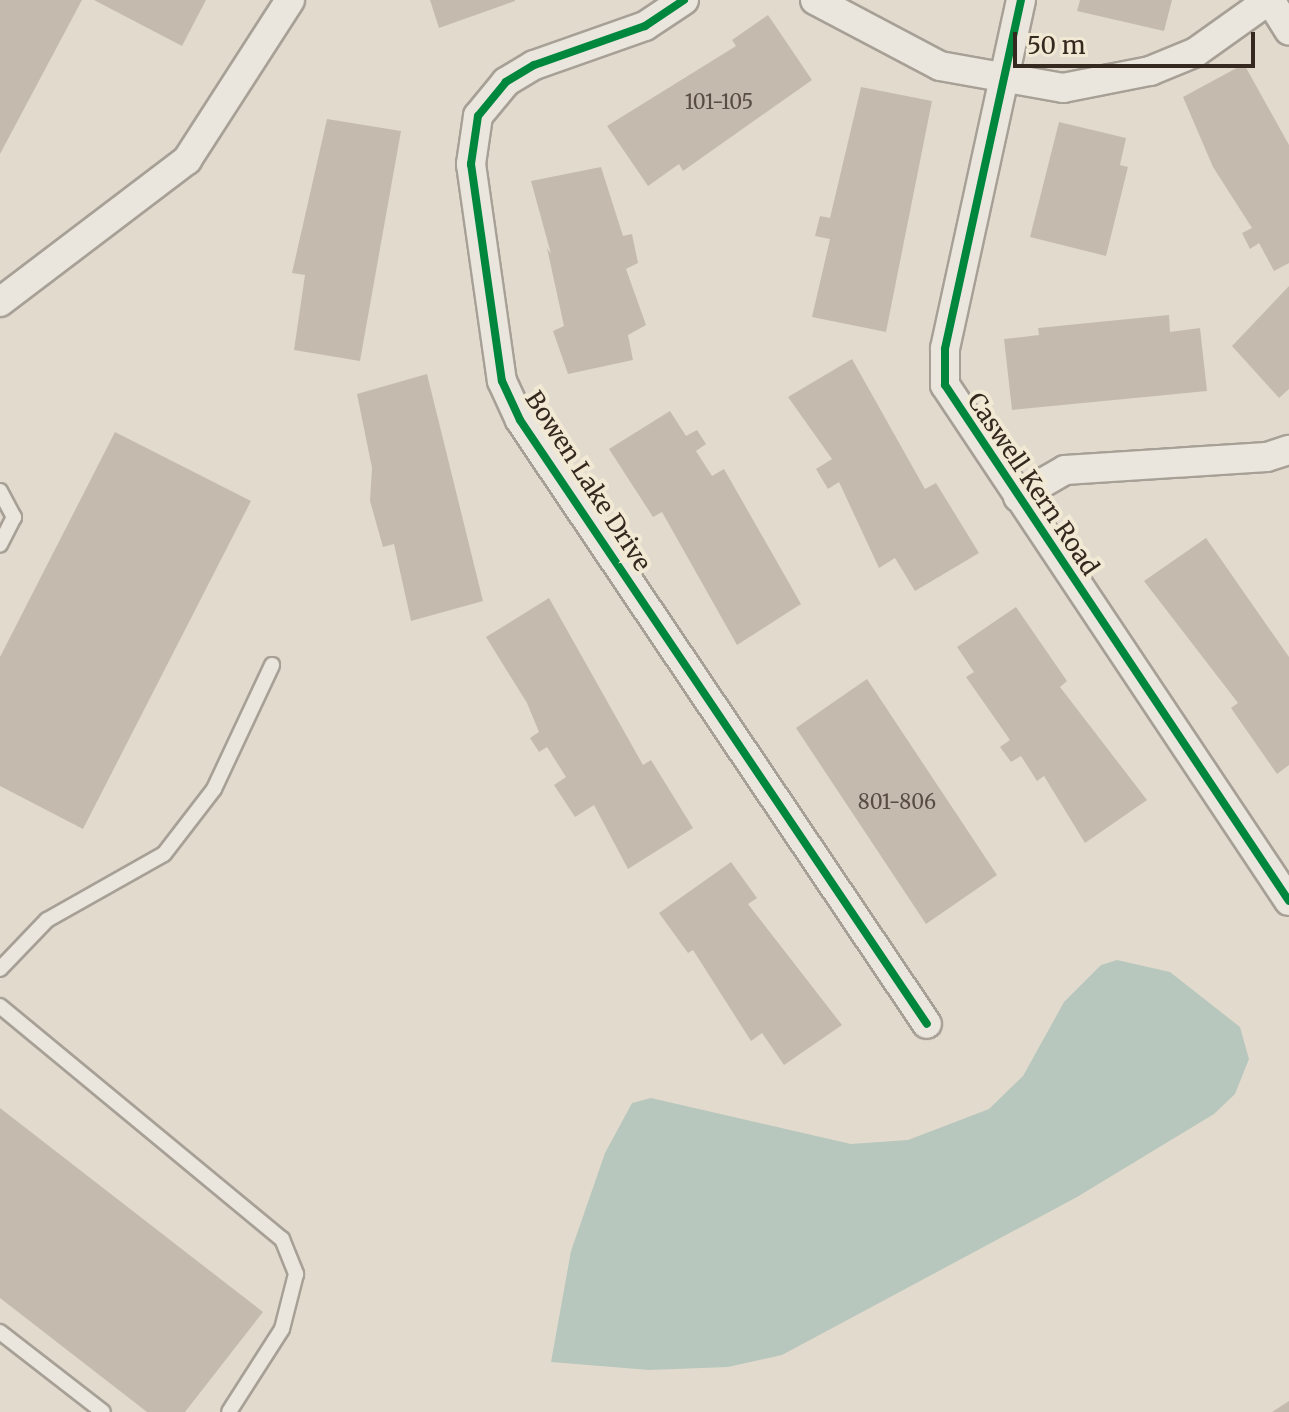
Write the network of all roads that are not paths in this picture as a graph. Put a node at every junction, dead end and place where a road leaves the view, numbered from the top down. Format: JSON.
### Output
{"nodes":[{"id":1,"x":290,"y":0,"type":"edge"},
{"id":2,"x":684,"y":0,"type":"edge"},
{"id":3,"x":815,"y":0,"type":"edge"},
{"id":4,"x":1021,"y":0,"type":"edge"},
{"id":5,"x":1270,"y":0,"type":"edge"},
{"id":6,"x":1289,"y":31,"type":"edge"},
{"id":7,"x":1003,"y":82,"type":"junction"},
{"id":8,"x":0,"y":302,"type":"edge"},
{"id":9,"x":1289,"y":450,"type":"edge"},
{"id":10,"x":0,"y":491,"type":"edge"},
{"id":11,"x":1018,"y":497,"type":"junction"},
{"id":12,"x":0,"y":545,"type":"edge"},
{"id":13,"x":272,"y":665,"type":"dead end"},
{"id":14,"x":1289,"y":901,"type":"edge"},
{"id":15,"x":0,"y":969,"type":"edge"},
{"id":16,"x":0,"y":1006,"type":"edge"},
{"id":17,"x":927,"y":1024,"type":"dead end"},
{"id":18,"x":0,"y":1332,"type":"edge"},
{"id":19,"x":103,"y":1412,"type":"edge"},
{"id":20,"x":229,"y":1412,"type":"edge"}],
"edges":[{"from":1,"to":8,"type":"street"},
{"from":2,"to":17,"type":"street","name":"Bowen Lake Drive"},
{"from":3,"to":7,"type":"street"},
{"from":4,"to":7,"type":"street","name":"Caswell Kern Road"},
{"from":5,"to":6,"type":"street"},
{"from":5,"to":7,"type":"street"},
{"from":7,"to":11,"type":"street","name":"Caswell Kern Road"},
{"from":9,"to":11,"type":"street"},
{"from":10,"to":12,"type":"lane"},
{"from":11,"to":14,"type":"street","name":"Caswell Kern Road"},
{"from":13,"to":15,"type":"lane"},
{"from":16,"to":20,"type":"lane"},
{"from":18,"to":19,"type":"lane"}]}
